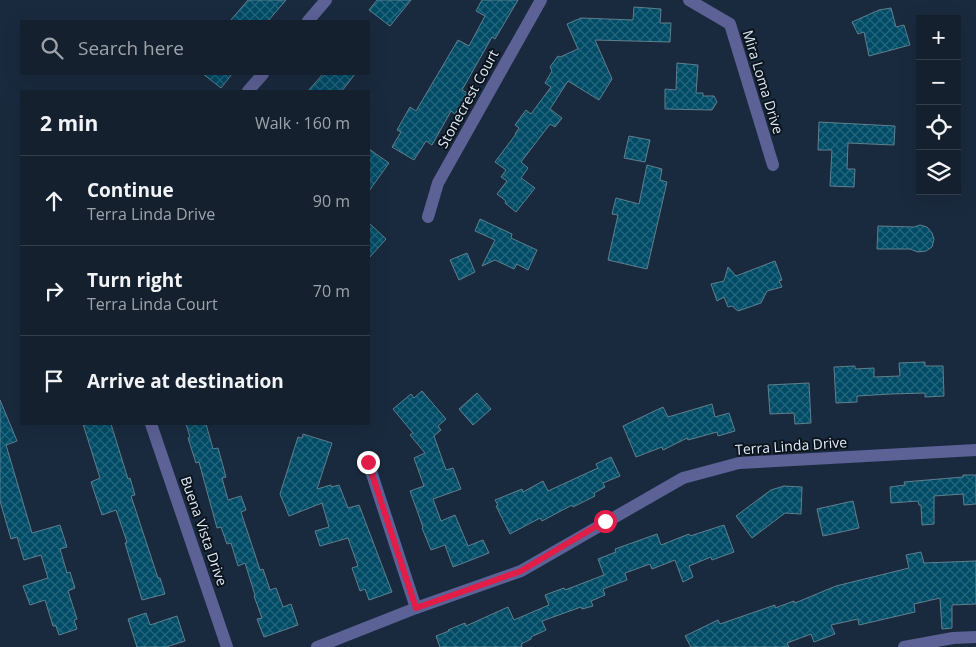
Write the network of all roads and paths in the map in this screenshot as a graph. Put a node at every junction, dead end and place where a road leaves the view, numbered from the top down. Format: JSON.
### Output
{"nodes":[{"id":1,"x":326,"y":0,"type":"edge"},
{"id":2,"x":541,"y":0,"type":"edge"},
{"id":3,"x":689,"y":0,"type":"edge"},
{"id":4,"x":309,"y":20,"type":"edge"},
{"id":5,"x":261,"y":75,"type":"edge"},
{"id":6,"x":249,"y":90,"type":"edge"},
{"id":7,"x":772,"y":165,"type":"dead end"},
{"id":8,"x":428,"y":217,"type":"dead end"},
{"id":9,"x":151,"y":425,"type":"edge"},
{"id":10,"x":976,"y":450,"type":"edge"},
{"id":11,"x":368,"y":462,"type":"dead end"},
{"id":12,"x":416,"y":608,"type":"junction"},
{"id":13,"x":976,"y":637,"type":"edge"},
{"id":14,"x":227,"y":647,"type":"edge"},
{"id":15,"x":317,"y":647,"type":"edge"},
{"id":16,"x":904,"y":647,"type":"edge"}],
"edges":[{"from":1,"to":4,"type":"street"},
{"from":2,"to":8,"type":"street","name":"Stonecrest Court"},
{"from":3,"to":7,"type":"street","name":"Mira Loma Drive"},
{"from":5,"to":6,"type":"street"},
{"from":9,"to":14,"type":"street","name":"Buena Vista Drive"},
{"from":10,"to":12,"type":"street","name":"Terra Linda Drive"},
{"from":11,"to":12,"type":"street"},
{"from":12,"to":15,"type":"street","name":"Terra Linda Drive"},
{"from":13,"to":16,"type":"street"}]}
